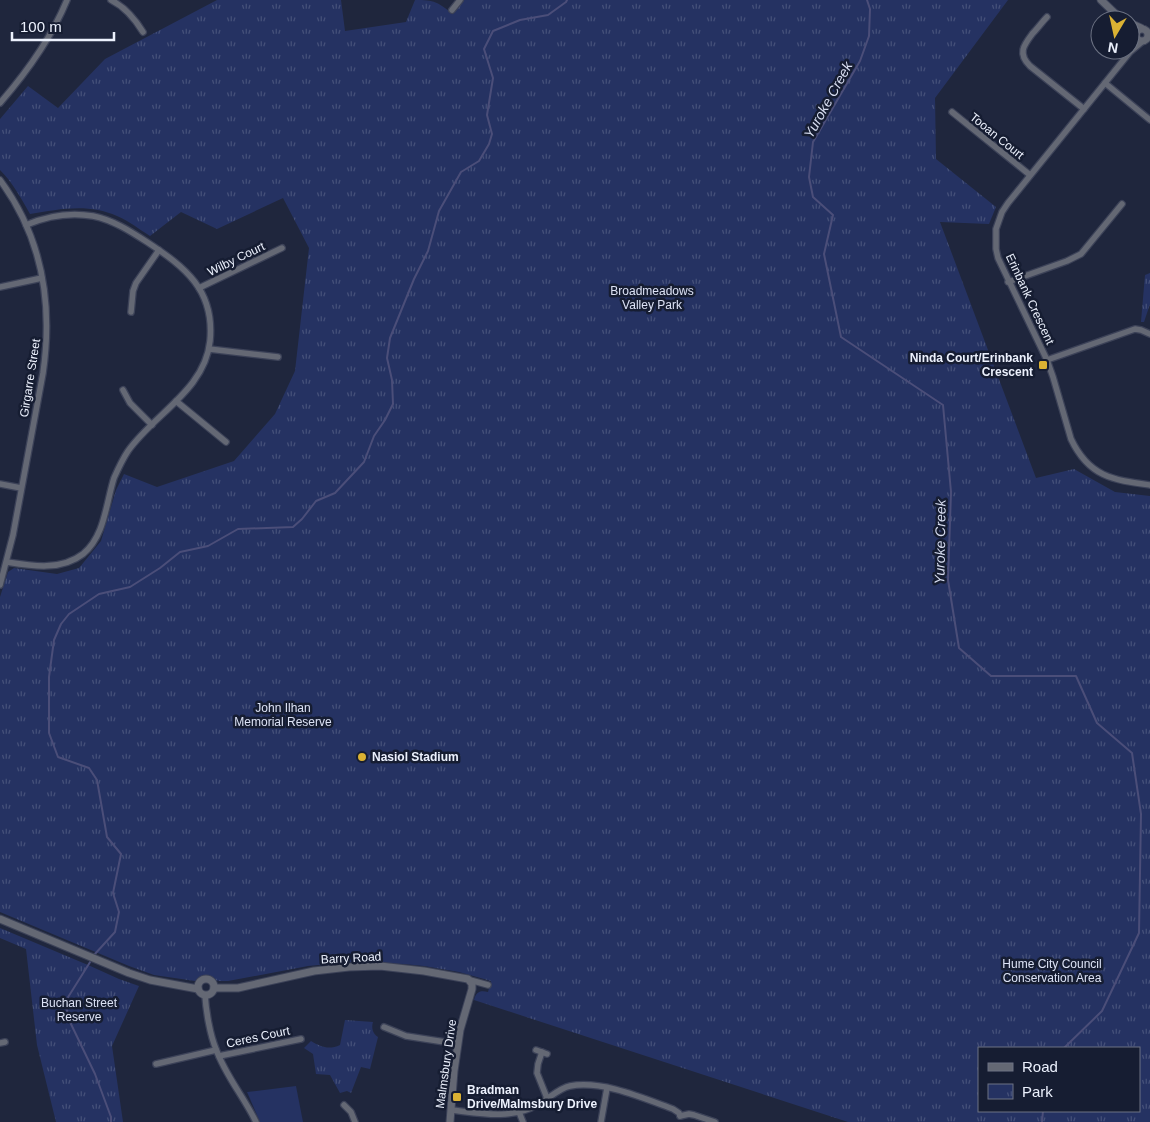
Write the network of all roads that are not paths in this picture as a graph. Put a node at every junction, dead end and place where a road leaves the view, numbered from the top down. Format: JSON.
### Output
{"nodes":[{"id":1,"x":67,"y":0,"type":"edge"},
{"id":2,"x":111,"y":0,"type":"edge"},
{"id":3,"x":460,"y":0,"type":"edge"},
{"id":4,"x":1101,"y":0,"type":"edge"},
{"id":5,"x":452,"y":10,"type":"dead end"},
{"id":6,"x":1112,"y":10,"type":"edge"},
{"id":7,"x":1047,"y":17,"type":"dead end"},
{"id":8,"x":143,"y":32,"type":"dead end"},
{"id":9,"x":1144,"y":33,"type":"edge"},
{"id":10,"x":1105,"y":83,"type":"junction"},
{"id":11,"x":0,"y":103,"type":"edge"},
{"id":12,"x":1084,"y":109,"type":"junction"},
{"id":13,"x":952,"y":112,"type":"dead end"},
{"id":14,"x":1150,"y":120,"type":"edge"},
{"id":15,"x":1030,"y":175,"type":"junction"},
{"id":16,"x":0,"y":180,"type":"edge"},
{"id":17,"x":1122,"y":204,"type":"dead end"},
{"id":18,"x":26,"y":225,"type":"junction"},
{"id":19,"x":282,"y":248,"type":"dead end"},
{"id":20,"x":159,"y":250,"type":"junction"},
{"id":21,"x":42,"y":278,"type":"junction"},
{"id":22,"x":1008,"y":282,"type":"junction"},
{"id":23,"x":0,"y":287,"type":"edge"},
{"id":24,"x":199,"y":288,"type":"junction"},
{"id":25,"x":131,"y":312,"type":"dead end"},
{"id":26,"x":1150,"y":334,"type":"edge"},
{"id":27,"x":209,"y":349,"type":"junction"},
{"id":28,"x":278,"y":357,"type":"dead end"},
{"id":29,"x":1046,"y":360,"type":"junction"},
{"id":30,"x":123,"y":390,"type":"dead end"},
{"id":31,"x":176,"y":401,"type":"junction"},
{"id":32,"x":152,"y":425,"type":"junction"},
{"id":33,"x":226,"y":442,"type":"dead end"},
{"id":34,"x":0,"y":484,"type":"edge"},
{"id":35,"x":1150,"y":485,"type":"edge"},
{"id":36,"x":22,"y":488,"type":"junction"},
{"id":37,"x":7,"y":562,"type":"junction"},
{"id":38,"x":0,"y":585,"type":"edge"},
{"id":39,"x":0,"y":919,"type":"edge"},
{"id":40,"x":470,"y":980,"type":"junction"},
{"id":41,"x":488,"y":985,"type":"dead end"},
{"id":42,"x":214,"y":988,"type":"junction"},
{"id":43,"x":198,"y":989,"type":"junction"},
{"id":44,"x":205,"y":995,"type":"junction"},
{"id":45,"x":384,"y":1027,"type":"dead end"},
{"id":46,"x":301,"y":1039,"type":"dead end"},
{"id":47,"x":458,"y":1044,"type":"junction"},
{"id":48,"x":216,"y":1050,"type":"junction"},
{"id":49,"x":536,"y":1050,"type":"dead end"},
{"id":50,"x":219,"y":1056,"type":"junction"},
{"id":51,"x":156,"y":1064,"type":"dead end"},
{"id":52,"x":607,"y":1088,"type":"junction"},
{"id":53,"x":547,"y":1098,"type":"junction"},
{"id":54,"x":344,"y":1105,"type":"dead end"},
{"id":55,"x":451,"y":1110,"type":"junction"},
{"id":56,"x":519,"y":1112,"type":"junction"},
{"id":57,"x":680,"y":1119,"type":"edge"},
{"id":58,"x":256,"y":1122,"type":"edge"},
{"id":59,"x":355,"y":1122,"type":"edge"},
{"id":60,"x":450,"y":1122,"type":"edge"},
{"id":61,"x":523,"y":1122,"type":"edge"},
{"id":62,"x":601,"y":1122,"type":"edge"},
{"id":63,"x":715,"y":1122,"type":"edge"}],
"edges":[{"from":1,"to":11,"type":"street"},
{"from":2,"to":8,"type":"street"},
{"from":3,"to":5,"type":"street"},
{"from":4,"to":6,"type":"street"},
{"from":7,"to":12,"type":"street"},
{"from":9,"to":10,"type":"street","name":"Erinbank Crescent"},
{"from":10,"to":12,"type":"street","name":"Erinbank Crescent"},
{"from":10,"to":14,"type":"street"},
{"from":12,"to":15,"type":"street","name":"Erinbank Crescent"},
{"from":13,"to":15,"type":"street","name":"Tooan Court"},
{"from":15,"to":22,"type":"street","name":"Erinbank Crescent"},
{"from":16,"to":18,"type":"street","name":"Girgarre Street"},
{"from":17,"to":22,"type":"street"},
{"from":18,"to":20,"type":"street"},
{"from":18,"to":21,"type":"street","name":"Girgarre Street"},
{"from":19,"to":24,"type":"street","name":"Wilby Court"},
{"from":20,"to":24,"type":"street"},
{"from":20,"to":25,"type":"street"},
{"from":21,"to":23,"type":"street"},
{"from":21,"to":36,"type":"street","name":"Girgarre Street"},
{"from":22,"to":29,"type":"street","name":"Erinbank Crescent"},
{"from":24,"to":27,"type":"street"},
{"from":26,"to":29,"type":"street"},
{"from":27,"to":28,"type":"street"},
{"from":27,"to":31,"type":"street"},
{"from":29,"to":35,"type":"street","name":"Erinbank Crescent"},
{"from":30,"to":32,"type":"street"},
{"from":31,"to":32,"type":"street"},
{"from":31,"to":33,"type":"street"},
{"from":32,"to":37,"type":"street"},
{"from":34,"to":36,"type":"street"},
{"from":36,"to":37,"type":"street","name":"Girgarre Street"},
{"from":37,"to":38,"type":"street","name":"Girgarre Street"},
{"from":39,"to":43,"type":"street"},
{"from":40,"to":41,"type":"street","name":"Barry Road"},
{"from":40,"to":42,"type":"street","name":"Barry Road"},
{"from":40,"to":47,"type":"street","name":"Malmsbury Drive"},
{"from":42,"to":43,"type":"street"},
{"from":42,"to":44,"type":"street"},
{"from":43,"to":44,"type":"street"},
{"from":44,"to":48,"type":"street"},
{"from":45,"to":47,"type":"street"},
{"from":46,"to":50,"type":"street","name":"Ceres Court"},
{"from":47,"to":55,"type":"street","name":"Malmsbury Drive"},
{"from":48,"to":50,"type":"street"},
{"from":48,"to":51,"type":"street"},
{"from":49,"to":53,"type":"street"},
{"from":50,"to":58,"type":"street"},
{"from":52,"to":53,"type":"street"},
{"from":52,"to":57,"type":"street"},
{"from":52,"to":62,"type":"street"},
{"from":53,"to":56,"type":"street"},
{"from":54,"to":59,"type":"street"},
{"from":55,"to":56,"type":"street"},
{"from":55,"to":60,"type":"street","name":"Malmsbury Drive"},
{"from":56,"to":61,"type":"street"},
{"from":57,"to":63,"type":"street"}]}
